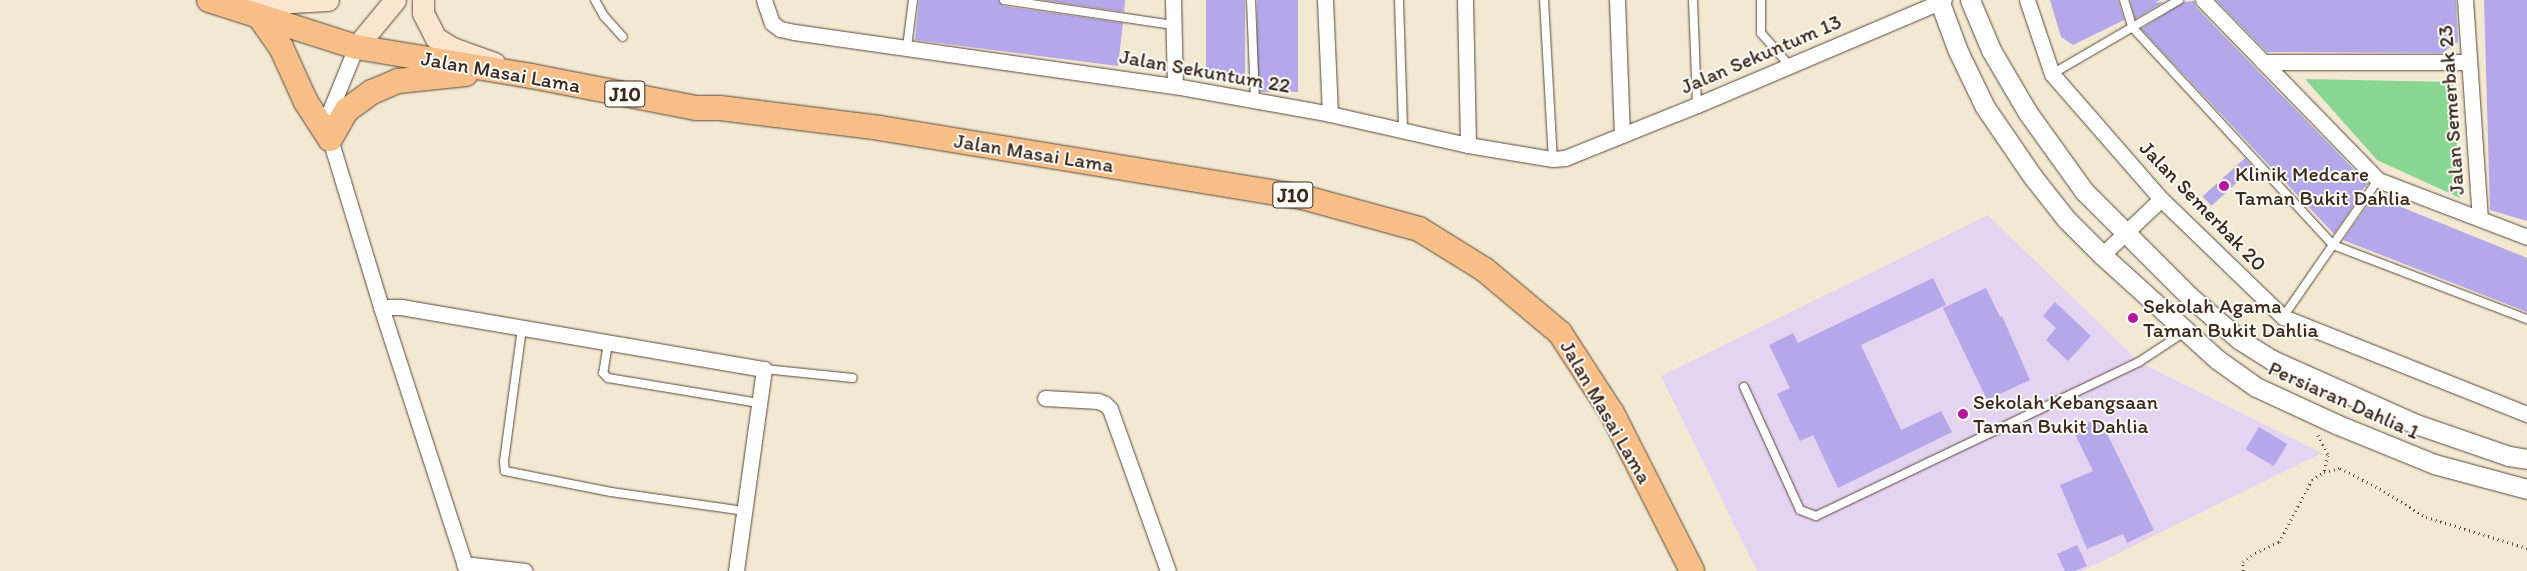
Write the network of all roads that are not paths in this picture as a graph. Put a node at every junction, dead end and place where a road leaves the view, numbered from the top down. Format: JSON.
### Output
{"nodes":[{"id":1,"x":209,"y":0,"type":"edge"},
{"id":2,"x":328,"y":0,"type":"edge"},
{"id":3,"x":395,"y":0,"type":"edge"},
{"id":4,"x":423,"y":0,"type":"edge"},
{"id":5,"x":595,"y":0,"type":"edge"},
{"id":6,"x":764,"y":0,"type":"edge"},
{"id":7,"x":913,"y":0,"type":"edge"},
{"id":8,"x":1004,"y":0,"type":"edge"},
{"id":9,"x":1173,"y":0,"type":"edge"},
{"id":10,"x":1251,"y":0,"type":"edge"},
{"id":11,"x":1325,"y":0,"type":"edge"},
{"id":12,"x":1399,"y":0,"type":"edge"},
{"id":13,"x":1465,"y":0,"type":"edge"},
{"id":14,"x":1544,"y":0,"type":"edge"},
{"id":15,"x":1617,"y":0,"type":"edge"},
{"id":16,"x":1693,"y":0,"type":"edge"},
{"id":17,"x":1761,"y":0,"type":"edge"},
{"id":18,"x":1970,"y":0,"type":"edge"},
{"id":19,"x":2027,"y":0,"type":"edge"},
{"id":20,"x":2124,"y":0,"type":"edge"},
{"id":21,"x":2179,"y":0,"type":"edge"},
{"id":22,"x":2203,"y":0,"type":"edge"},
{"id":23,"x":2464,"y":0,"type":"edge"},
{"id":24,"x":1941,"y":1,"type":"edge"},
{"id":25,"x":249,"y":13,"type":"junction"},
{"id":26,"x":1173,"y":25,"type":"junction"},
{"id":27,"x":2132,"y":27,"type":"junction"},
{"id":28,"x":623,"y":37,"type":"dead end"},
{"id":29,"x":356,"y":47,"type":"junction"},
{"id":30,"x":907,"y":47,"type":"junction"},
{"id":31,"x":2263,"y":62,"type":"junction"},
{"id":32,"x":2469,"y":62,"type":"junction"},
{"id":33,"x":1789,"y":65,"type":"junction"},
{"id":34,"x":496,"y":70,"type":"junction"},
{"id":35,"x":2052,"y":74,"type":"junction"},
{"id":36,"x":531,"y":76,"type":"junction"},
{"id":37,"x":1176,"y":86,"type":"junction"},
{"id":38,"x":1255,"y":101,"type":"junction"},
{"id":39,"x":1697,"y":105,"type":"junction"},
{"id":40,"x":1330,"y":114,"type":"junction"},
{"id":41,"x":1403,"y":130,"type":"junction"},
{"id":42,"x":1622,"y":135,"type":"junction"},
{"id":43,"x":330,"y":139,"type":"junction"},
{"id":44,"x":1468,"y":145,"type":"junction"},
{"id":45,"x":1553,"y":158,"type":"junction"},
{"id":46,"x":2378,"y":180,"type":"junction"},
{"id":47,"x":2161,"y":199,"type":"junction"},
{"id":48,"x":2480,"y":218,"type":"junction"},
{"id":49,"x":2125,"y":234,"type":"junction"},
{"id":50,"x":2527,"y":237,"type":"edge"},
{"id":51,"x":2333,"y":245,"type":"junction"},
{"id":52,"x":2102,"y":255,"type":"junction"},
{"id":53,"x":381,"y":307,"type":"junction"},
{"id":54,"x":2283,"y":317,"type":"junction"},
{"id":55,"x":2527,"y":318,"type":"edge"},
{"id":56,"x":522,"y":328,"type":"junction"},
{"id":57,"x":2186,"y":331,"type":"junction"},
{"id":58,"x":608,"y":343,"type":"junction"},
{"id":59,"x":764,"y":369,"type":"junction"},
{"id":60,"x":853,"y":378,"type":"dead end"},
{"id":61,"x":1744,"y":387,"type":"dead end"},
{"id":62,"x":1044,"y":398,"type":"dead end"},
{"id":63,"x":759,"y":403,"type":"junction"},
{"id":64,"x":2527,"y":414,"type":"edge"},
{"id":65,"x":2527,"y":459,"type":"edge"},
{"id":66,"x":2527,"y":489,"type":"edge"},
{"id":67,"x":744,"y":511,"type":"junction"},
{"id":68,"x":465,"y":567,"type":"edge"},
{"id":69,"x":525,"y":571,"type":"edge"},
{"id":70,"x":736,"y":571,"type":"edge"},
{"id":71,"x":1168,"y":571,"type":"edge"},
{"id":72,"x":1692,"y":571,"type":"edge"}],
"edges":[{"from":1,"to":25,"type":"main road","name":"Jalan Masai Lama","number":"J10"},
{"from":2,"to":25,"type":"main road"},
{"from":3,"to":29,"type":"main road"},
{"from":4,"to":36,"type":"main road"},
{"from":5,"to":28,"type":"lane"},
{"from":6,"to":30,"type":"street","name":"Jalan Sekuntum 22"},
{"from":7,"to":30,"type":"lane"},
{"from":8,"to":26,"type":"lane"},
{"from":9,"to":26,"type":"street"},
{"from":10,"to":38,"type":"lane"},
{"from":11,"to":40,"type":"street"},
{"from":12,"to":41,"type":"lane"},
{"from":13,"to":44,"type":"street"},
{"from":14,"to":45,"type":"lane"},
{"from":15,"to":42,"type":"street"},
{"from":16,"to":39,"type":"lane"},
{"from":17,"to":33,"type":"lane"},
{"from":18,"to":49,"type":"street","name":"Persiaran Dahlia 1"},
{"from":19,"to":35,"type":"street","name":"Jalan Semerbak 20"},
{"from":20,"to":27,"type":"lane"},
{"from":21,"to":27,"type":"lane"},
{"from":22,"to":31,"type":"street"},
{"from":23,"to":32,"type":"street","name":"Jalan Semerbak 23"},
{"from":24,"to":33,"type":"street","name":"Jalan Sekuntum 13"},
{"from":24,"to":52,"type":"street","name":"Persiaran Dahlia 1"},
{"from":25,"to":29,"type":"main road","name":"Jalan Masai Lama","number":"J10"},
{"from":25,"to":43,"type":"main road"},
{"from":26,"to":37,"type":"street"},
{"from":27,"to":35,"type":"lane"},
{"from":27,"to":51,"type":"lane"},
{"from":29,"to":34,"type":"main road","name":"Jalan Masai Lama","number":"J10"},
{"from":29,"to":43,"type":"street"},
{"from":30,"to":37,"type":"street","name":"Jalan Sekuntum 22"},
{"from":31,"to":32,"type":"street"},
{"from":31,"to":46,"type":"street"},
{"from":32,"to":48,"type":"street","name":"Jalan Semerbak 23"},
{"from":33,"to":39,"type":"street","name":"Jalan Sekuntum 13"},
{"from":34,"to":36,"type":"main road","name":"Jalan Masai Lama","number":"J10"},
{"from":34,"to":43,"type":"main road"},
{"from":35,"to":47,"type":"street","name":"Jalan Semerbak 20"},
{"from":36,"to":72,"type":"main road","name":"Jalan Masai Lama","number":"J10"},
{"from":37,"to":38,"type":"street","name":"Jalan Sekuntum 22"},
{"from":38,"to":40,"type":"street","name":"Jalan Sekuntum 22"},
{"from":39,"to":42,"type":"street","name":"Jalan Sekuntum 13"},
{"from":40,"to":41,"type":"street","name":"Jalan Sekuntum 22"},
{"from":41,"to":44,"type":"street","name":"Jalan Sekuntum 22"},
{"from":42,"to":45,"type":"street","name":"Jalan Sekuntum 22"},
{"from":43,"to":53,"type":"street"},
{"from":44,"to":45,"type":"street","name":"Jalan Sekuntum 22"},
{"from":46,"to":48,"type":"street"},
{"from":46,"to":51,"type":"lane"},
{"from":47,"to":49,"type":"street"},
{"from":47,"to":54,"type":"street","name":"Jalan Semerbak 20"},
{"from":48,"to":50,"type":"street"},
{"from":49,"to":52,"type":"street"},
{"from":49,"to":65,"type":"street","name":"Persiaran Dahlia 1"},
{"from":51,"to":54,"type":"lane"},
{"from":51,"to":55,"type":"lane"},
{"from":52,"to":57,"type":"street","name":"Persiaran Dahlia 1"},
{"from":53,"to":56,"type":"street"},
{"from":53,"to":68,"type":"street"},
{"from":54,"to":64,"type":"street","name":"Jalan Semerbak 20"},
{"from":56,"to":58,"type":"street"},
{"from":56,"to":67,"type":"lane"},
{"from":57,"to":61,"type":"lane"},
{"from":57,"to":66,"type":"street","name":"Persiaran Dahlia 1"},
{"from":58,"to":59,"type":"street"},
{"from":58,"to":63,"type":"lane"},
{"from":59,"to":60,"type":"lane"},
{"from":59,"to":63,"type":"street"},
{"from":62,"to":71,"type":"street"},
{"from":63,"to":67,"type":"street"},
{"from":67,"to":70,"type":"street"},
{"from":68,"to":69,"type":"street"}]}
